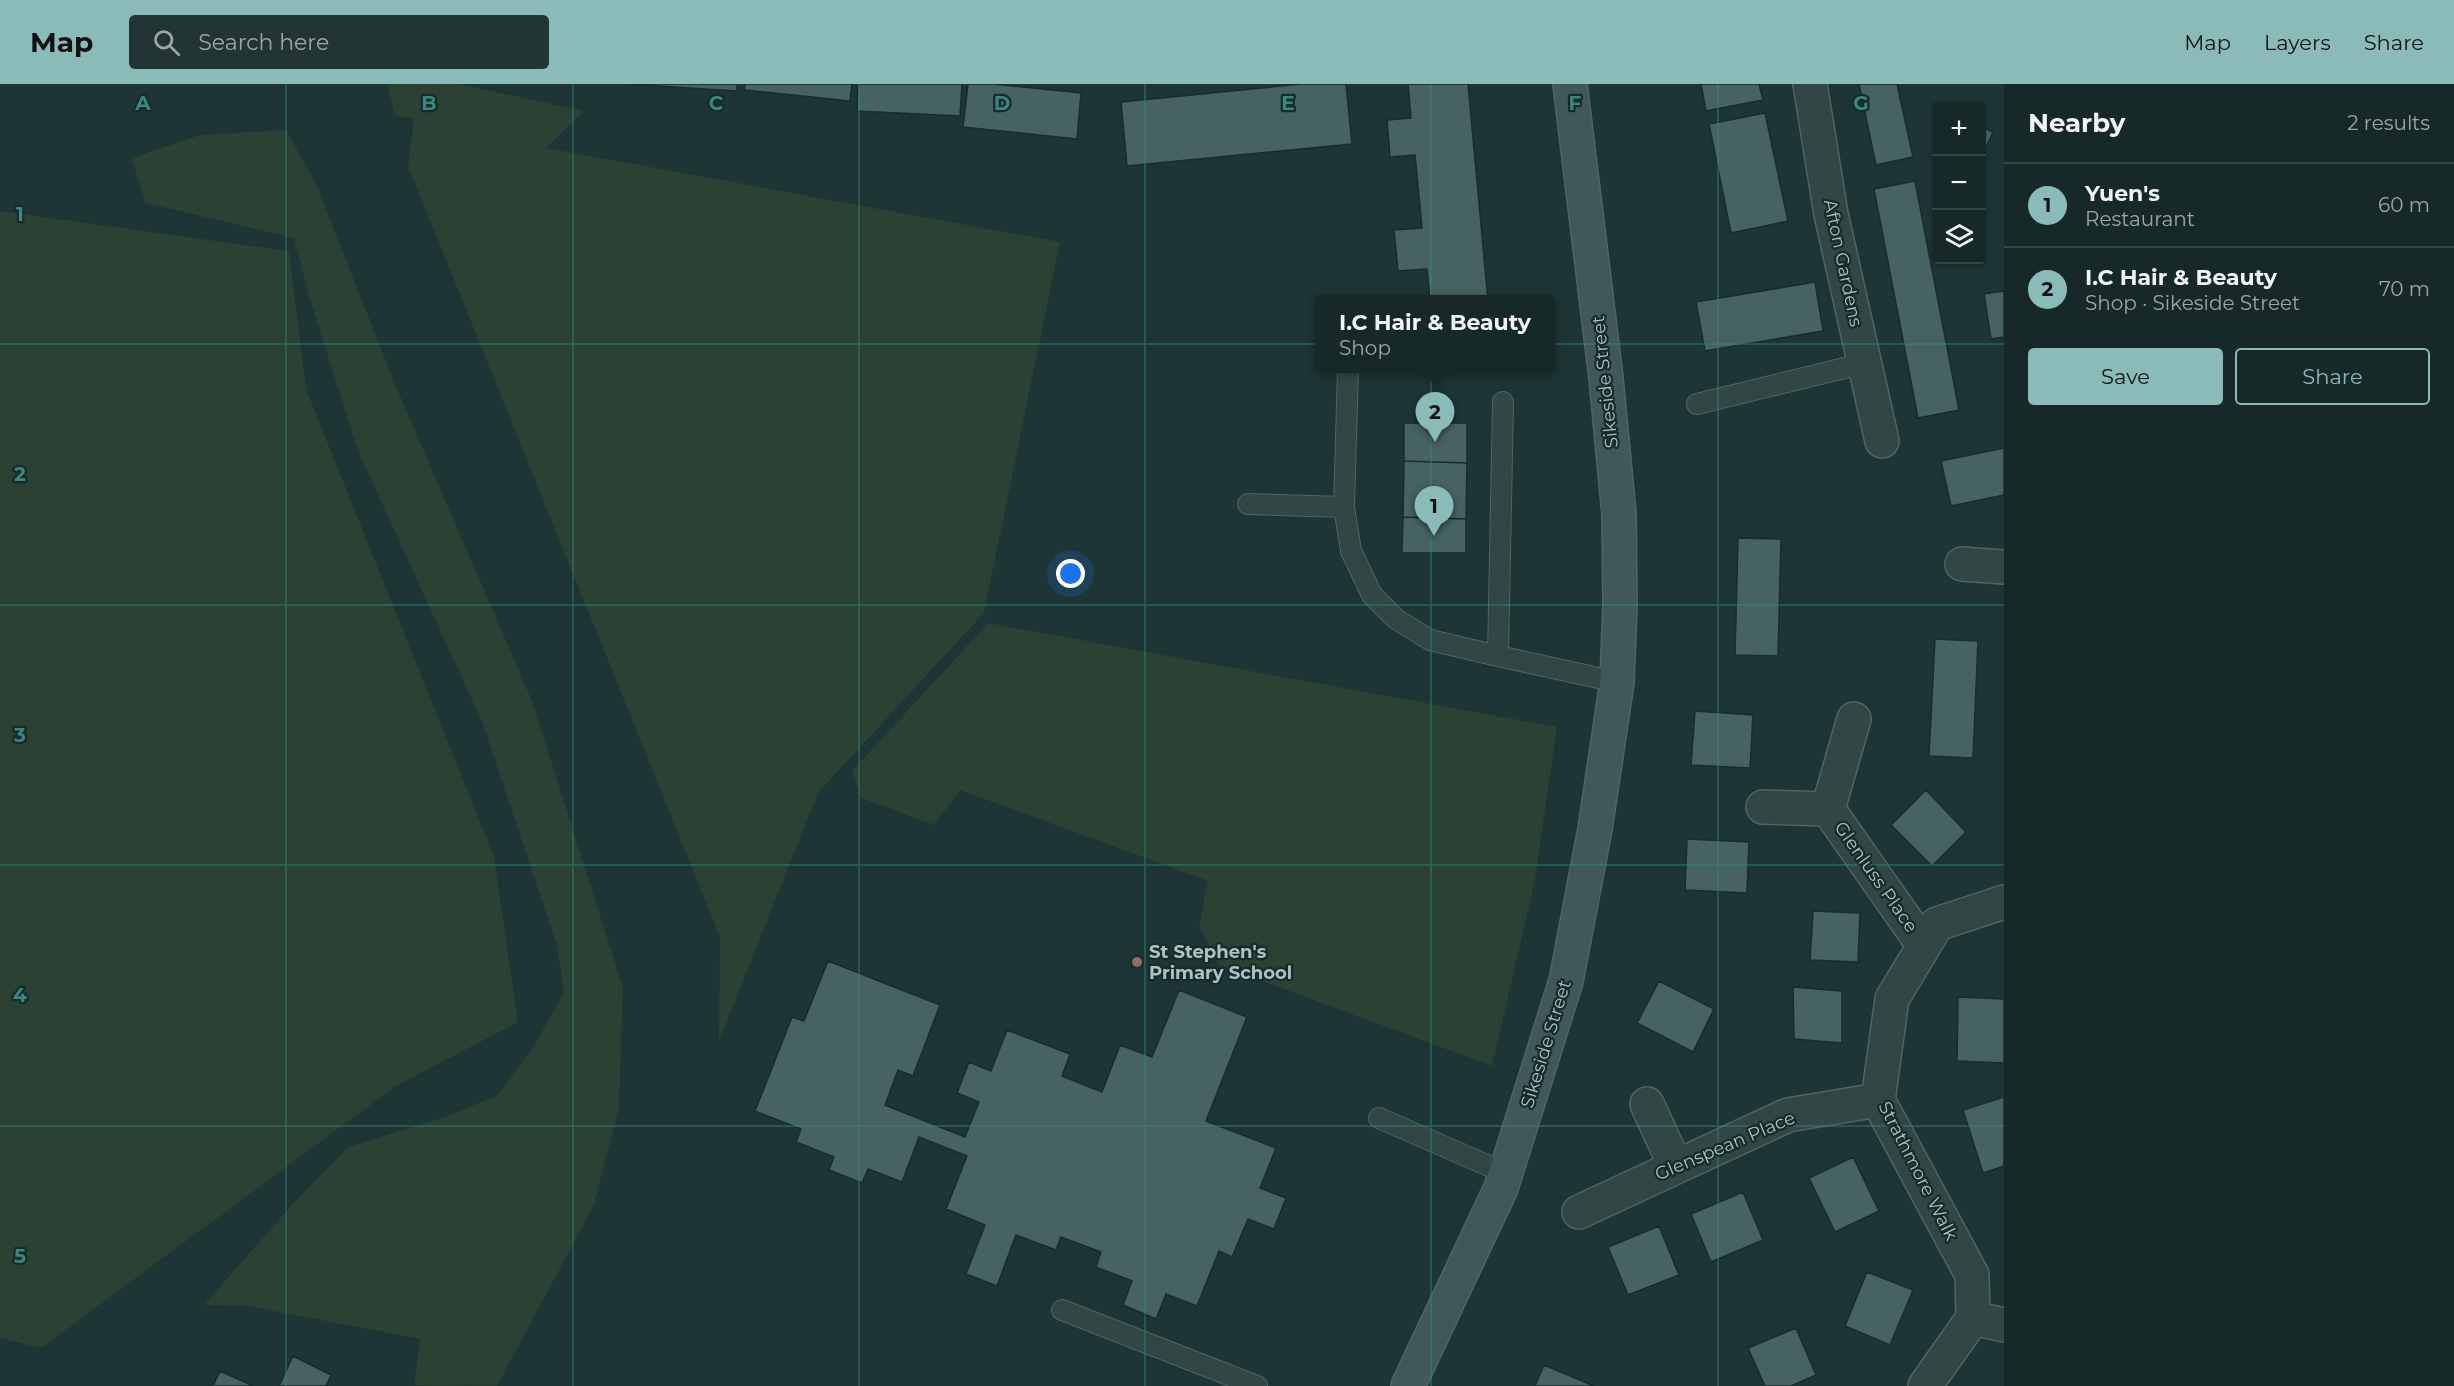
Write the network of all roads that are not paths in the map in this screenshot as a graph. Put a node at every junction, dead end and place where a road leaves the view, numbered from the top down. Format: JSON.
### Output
{"nodes":[{"id":1,"x":1570,"y":84,"type":"edge"},
{"id":2,"x":1810,"y":84,"type":"edge"},
{"id":3,"x":1865,"y":363,"type":"junction"},
{"id":4,"x":1348,"y":373,"type":"edge"},
{"id":5,"x":1503,"y":402,"type":"dead end"},
{"id":6,"x":1697,"y":404,"type":"dead end"},
{"id":7,"x":1882,"y":441,"type":"dead end"},
{"id":8,"x":1248,"y":504,"type":"dead end"},
{"id":9,"x":1344,"y":507,"type":"junction"},
{"id":10,"x":1962,"y":564,"type":"dead end"},
{"id":11,"x":2004,"y":567,"type":"edge"},
{"id":12,"x":1498,"y":656,"type":"junction"},
{"id":13,"x":1617,"y":682,"type":"junction"},
{"id":14,"x":1854,"y":718,"type":"dead end"},
{"id":15,"x":1763,"y":807,"type":"dead end"},
{"id":16,"x":1828,"y":809,"type":"junction"},
{"id":17,"x":2004,"y":902,"type":"edge"},
{"id":18,"x":1924,"y":946,"type":"junction"},
{"id":19,"x":1878,"y":1100,"type":"junction"},
{"id":20,"x":1647,"y":1104,"type":"dead end"},
{"id":21,"x":1379,"y":1118,"type":"dead end"},
{"id":22,"x":1675,"y":1166,"type":"junction"},
{"id":23,"x":1505,"y":1173,"type":"junction"},
{"id":24,"x":1579,"y":1212,"type":"dead end"},
{"id":25,"x":1062,"y":1310,"type":"dead end"},
{"id":26,"x":1973,"y":1318,"type":"junction"},
{"id":27,"x":2004,"y":1325,"type":"edge"},
{"id":28,"x":1257,"y":1386,"type":"edge"},
{"id":29,"x":1408,"y":1386,"type":"edge"},
{"id":30,"x":1925,"y":1386,"type":"edge"}],
"edges":[{"from":1,"to":13,"type":"street","name":"Sikeside Street"},
{"from":2,"to":3,"type":"street","name":"Afton Gardens"},
{"from":3,"to":6,"type":"lane"},
{"from":3,"to":7,"type":"street","name":"Afton Gardens"},
{"from":4,"to":9,"type":"lane"},
{"from":5,"to":12,"type":"lane"},
{"from":8,"to":9,"type":"lane"},
{"from":9,"to":12,"type":"lane"},
{"from":10,"to":11,"type":"street"},
{"from":12,"to":13,"type":"lane"},
{"from":13,"to":23,"type":"street","name":"Sikeside Street"},
{"from":14,"to":16,"type":"street","name":"Glenluss Place"},
{"from":15,"to":16,"type":"street","name":"Glenluss Place"},
{"from":16,"to":18,"type":"street","name":"Glenluss Place"},
{"from":17,"to":18,"type":"street","name":"Strathmore Walk"},
{"from":18,"to":19,"type":"street","name":"Strathmore Walk"},
{"from":19,"to":22,"type":"street","name":"Glenspean Place"},
{"from":19,"to":26,"type":"street","name":"Strathmore Walk"},
{"from":20,"to":22,"type":"street"},
{"from":21,"to":23,"type":"lane"},
{"from":22,"to":24,"type":"street","name":"Glenspean Place"},
{"from":23,"to":29,"type":"street","name":"Sikeside Street"},
{"from":25,"to":28,"type":"lane"},
{"from":26,"to":27,"type":"street"},
{"from":26,"to":30,"type":"street"}]}
